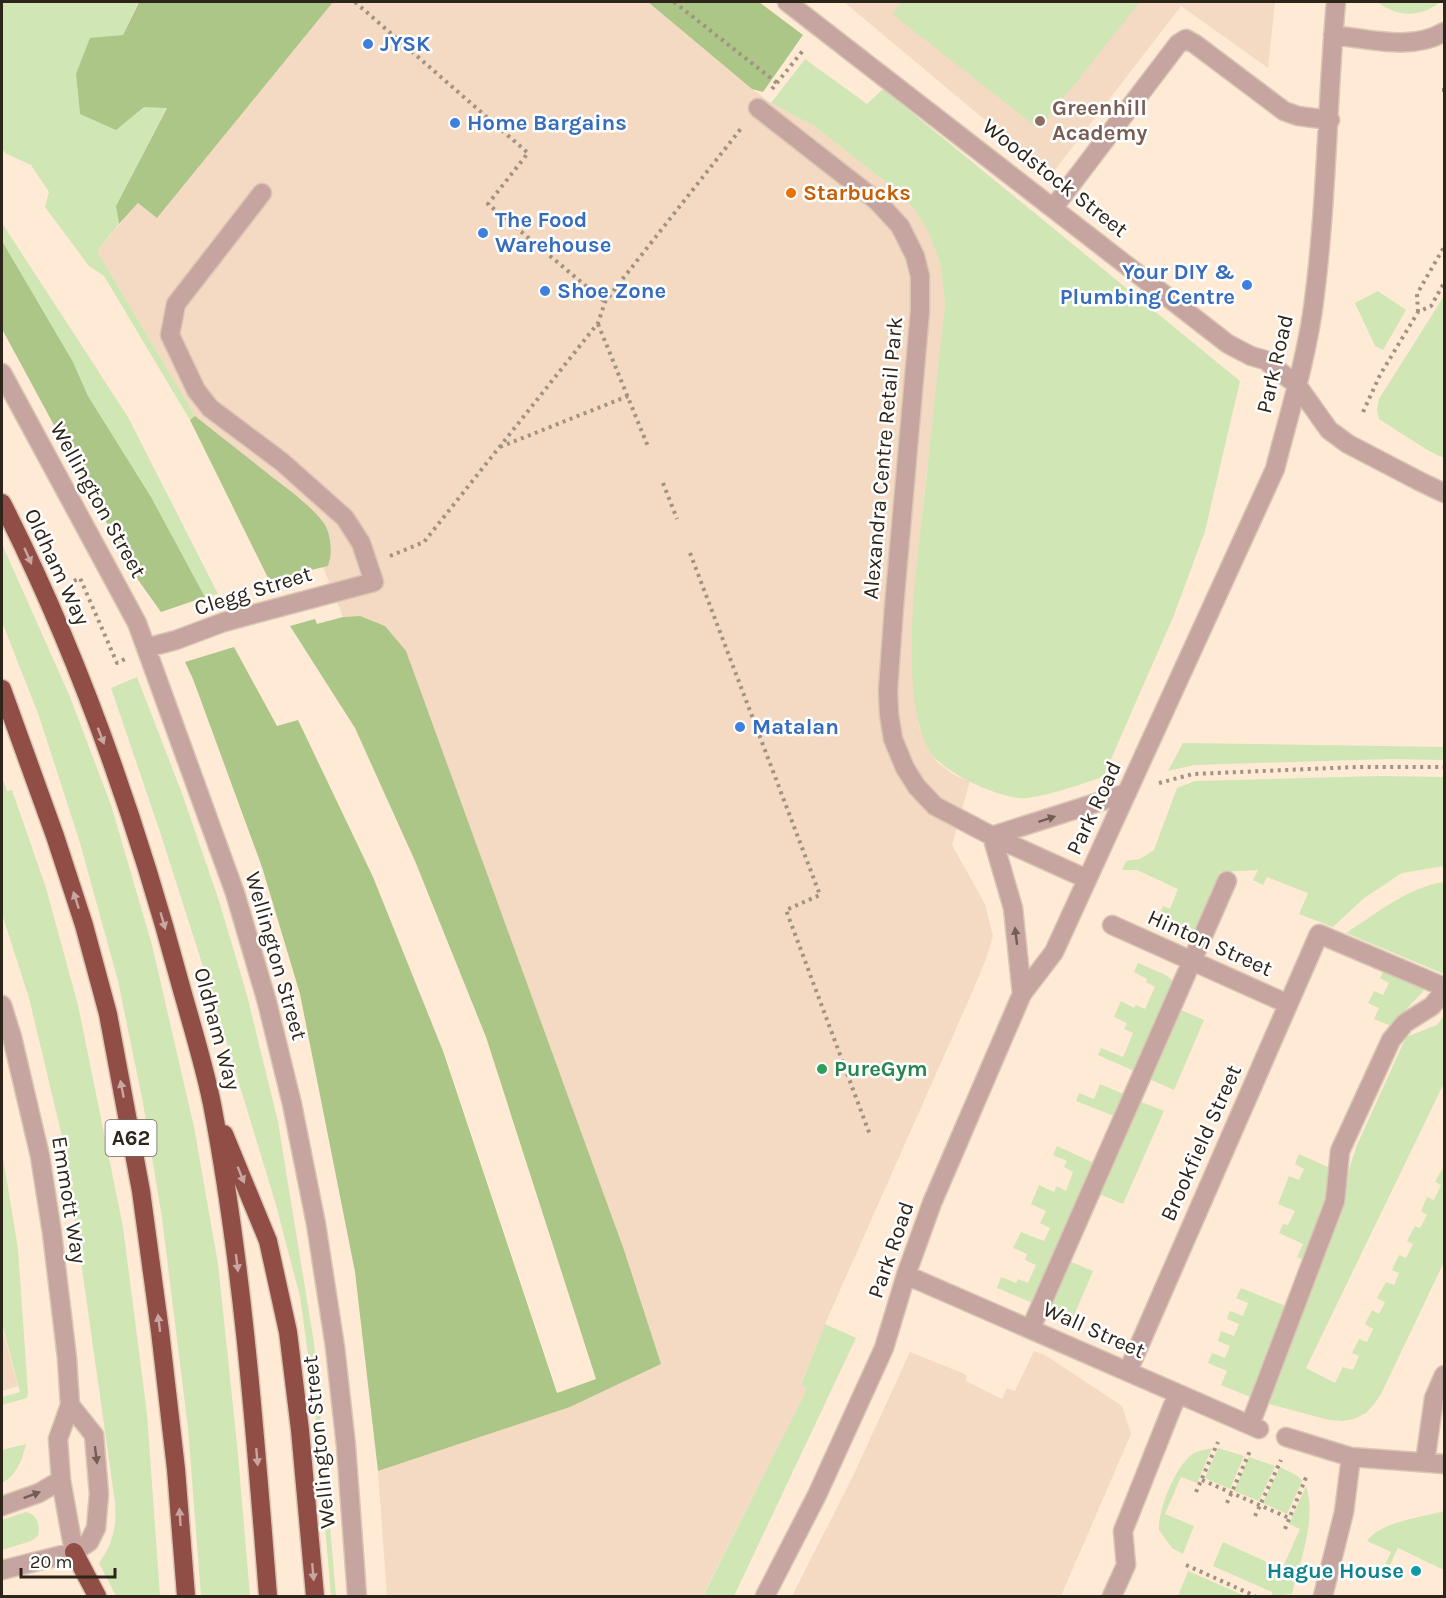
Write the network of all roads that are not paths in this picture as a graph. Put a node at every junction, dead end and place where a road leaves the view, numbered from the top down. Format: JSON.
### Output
{"nodes":[{"id":1,"x":787,"y":2,"type":"edge"},
{"id":2,"x":1336,"y":2,"type":"edge"},
{"id":3,"x":1444,"y":32,"type":"edge"},
{"id":4,"x":1333,"y":35,"type":"junction"},
{"id":5,"x":758,"y":108,"type":"dead end"},
{"id":6,"x":1330,"y":120,"type":"junction"},
{"id":7,"x":262,"y":193,"type":"dead end"},
{"id":8,"x":1054,"y":207,"type":"junction"},
{"id":9,"x":2,"y":373,"type":"edge"},
{"id":10,"x":1297,"y":385,"type":"junction"},
{"id":11,"x":1444,"y":493,"type":"edge"},
{"id":12,"x":2,"y":503,"type":"edge"},
{"id":13,"x":146,"y":648,"type":"junction"},
{"id":14,"x":2,"y":692,"type":"edge"},
{"id":15,"x":1127,"y":793,"type":"junction"},
{"id":16,"x":992,"y":836,"type":"junction"},
{"id":17,"x":1087,"y":879,"type":"junction"},
{"id":18,"x":1227,"y":881,"type":"dead end"},
{"id":19,"x":1112,"y":925,"type":"dead end"},
{"id":20,"x":1191,"y":961,"type":"junction"},
{"id":21,"x":1444,"y":989,"type":"edge"},
{"id":22,"x":1022,"y":994,"type":"junction"},
{"id":23,"x":1288,"y":1004,"type":"junction"},
{"id":24,"x":2,"y":1005,"type":"edge"},
{"id":25,"x":212,"y":1101,"type":"junction"},
{"id":26,"x":906,"y":1275,"type":"junction"},
{"id":27,"x":1031,"y":1328,"type":"junction"},
{"id":28,"x":1128,"y":1371,"type":"junction"},
{"id":29,"x":1444,"y":1376,"type":"edge"},
{"id":30,"x":1178,"y":1395,"type":"junction"},
{"id":31,"x":70,"y":1406,"type":"junction"},
{"id":32,"x":1286,"y":1437,"type":"dead end"},
{"id":33,"x":1351,"y":1457,"type":"junction"},
{"id":34,"x":1425,"y":1462,"type":"junction"},
{"id":35,"x":1444,"y":1464,"type":"edge"},
{"id":36,"x":61,"y":1480,"type":"junction"},
{"id":37,"x":2,"y":1506,"type":"edge"},
{"id":38,"x":74,"y":1552,"type":"junction"},
{"id":39,"x":2,"y":1570,"type":"edge"},
{"id":40,"x":97,"y":1596,"type":"edge"},
{"id":41,"x":186,"y":1596,"type":"edge"},
{"id":42,"x":268,"y":1596,"type":"edge"},
{"id":43,"x":315,"y":1596,"type":"edge"},
{"id":44,"x":357,"y":1596,"type":"edge"},
{"id":45,"x":765,"y":1596,"type":"edge"},
{"id":46,"x":1113,"y":1596,"type":"edge"},
{"id":47,"x":1323,"y":1596,"type":"edge"}],
"edges":[{"from":1,"to":8,"type":"street","name":"Woodstock Street"},
{"from":2,"to":4,"type":"street","name":"Park Road"},
{"from":3,"to":4,"type":"street"},
{"from":4,"to":6,"type":"street","name":"Park Road"},
{"from":5,"to":16,"type":"street","name":"Alexandra Centre Retail Park"},
{"from":6,"to":8,"type":"street"},
{"from":6,"to":10,"type":"street","name":"Park Road"},
{"from":7,"to":13,"type":"street","name":"Clegg Street"},
{"from":8,"to":10,"type":"street","name":"Woodstock Street"},
{"from":9,"to":13,"type":"street","name":"Wellington Street"},
{"from":10,"to":11,"type":"street","name":"Woodstock Street"},
{"from":10,"to":15,"type":"street","name":"Park Road"},
{"from":12,"to":25,"type":"highway","name":"Oldham Way","one_way":true},
{"from":13,"to":44,"type":"street","name":"Wellington Street"},
{"from":41,"to":14,"type":"highway","number":"A62","one_way":true},
{"from":16,"to":15,"type":"street","one_way":true},
{"from":15,"to":17,"type":"street","name":"Park Road"},
{"from":16,"to":17,"type":"street","name":"Alexandra Centre Retail Park"},
{"from":22,"to":16,"type":"street","one_way":true},
{"from":17,"to":22,"type":"street","name":"Park Road"},
{"from":18,"to":20,"type":"street"},
{"from":19,"to":20,"type":"street","name":"Hinton Street"},
{"from":20,"to":23,"type":"street","name":"Hinton Street"},
{"from":20,"to":27,"type":"street"},
{"from":21,"to":23,"type":"street","name":"Brookfield Street"},
{"from":21,"to":30,"type":"street","name":"Wall Street"},
{"from":22,"to":26,"type":"street","name":"Park Road"},
{"from":23,"to":28,"type":"street","name":"Brookfield Street"},
{"from":24,"to":31,"type":"street","name":"Emmott Way"},
{"from":25,"to":42,"type":"highway","name":"Oldham Way","one_way":true},
{"from":25,"to":43,"type":"highway","one_way":true},
{"from":26,"to":27,"type":"street","name":"Wall Street"},
{"from":26,"to":45,"type":"street","name":"Park Road"},
{"from":27,"to":28,"type":"street","name":"Wall Street"},
{"from":28,"to":30,"type":"street","name":"Wall Street"},
{"from":29,"to":34,"type":"street"},
{"from":30,"to":46,"type":"street"},
{"from":31,"to":36,"type":"street","name":"Emmott Way"},
{"from":31,"to":38,"type":"street","one_way":true},
{"from":32,"to":33,"type":"street"},
{"from":33,"to":34,"type":"street"},
{"from":33,"to":47,"type":"street"},
{"from":34,"to":35,"type":"street"},
{"from":37,"to":36,"type":"street","one_way":true},
{"from":36,"to":38,"type":"street","name":"Emmott Way"},
{"from":38,"to":39,"type":"street"},
{"from":38,"to":40,"type":"highway"}]}
